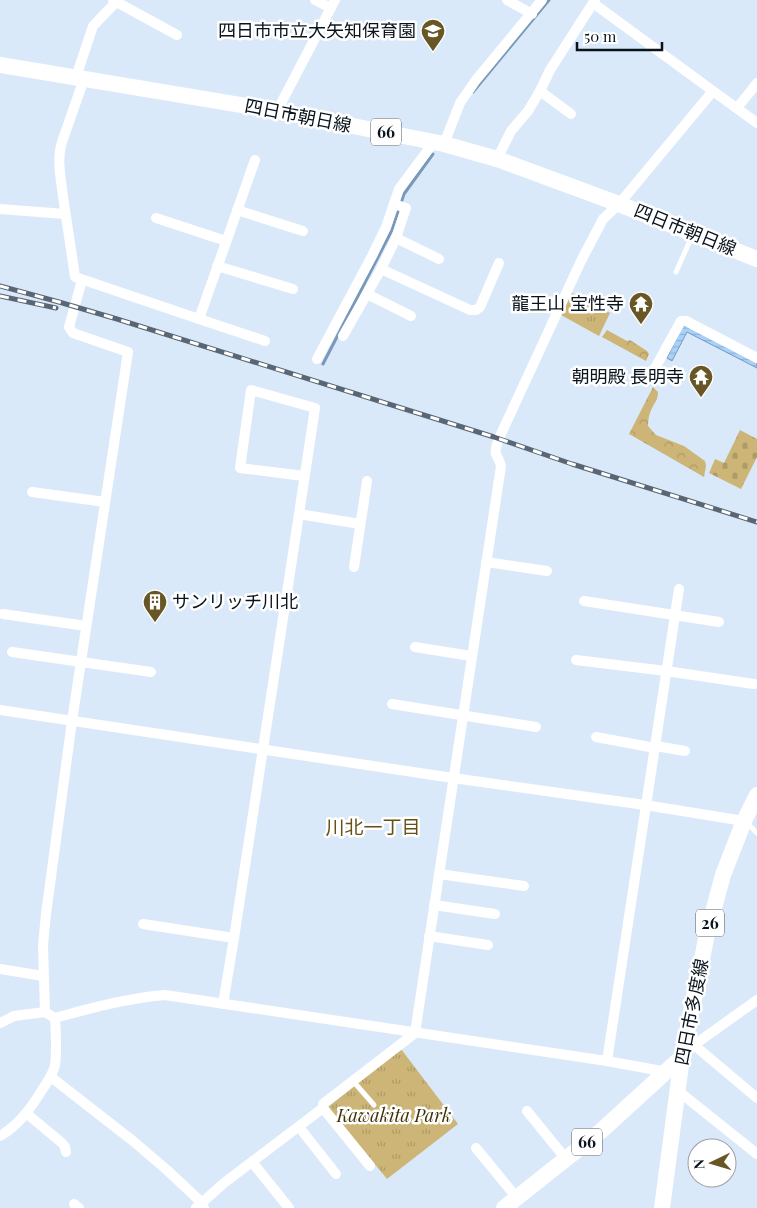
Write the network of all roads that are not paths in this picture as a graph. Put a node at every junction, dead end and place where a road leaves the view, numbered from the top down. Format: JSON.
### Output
{"nodes":[{"id":1,"x":316,"y":0,"type":"edge"},
{"id":2,"x":507,"y":0,"type":"edge"},
{"id":3,"x":542,"y":0,"type":"edge"},
{"id":4,"x":116,"y":1,"type":"edge"},
{"id":5,"x":594,"y":2,"type":"edge"},
{"id":6,"x":333,"y":4,"type":"edge"},
{"id":7,"x":532,"y":14,"type":"junction"},
{"id":8,"x":177,"y":35,"type":"dead end"},
{"id":9,"x":0,"y":65,"type":"edge"},
{"id":10,"x":80,"y":78,"type":"junction"},
{"id":11,"x":757,"y":82,"type":"edge"},
{"id":12,"x":540,"y":91,"type":"junction"},
{"id":13,"x":713,"y":91,"type":"junction"},
{"id":14,"x":737,"y":108,"type":"junction"},
{"id":15,"x":277,"y":111,"type":"junction"},
{"id":16,"x":571,"y":114,"type":"dead end"},
{"id":17,"x":757,"y":123,"type":"edge"},
{"id":18,"x":439,"y":143,"type":"junction"},
{"id":19,"x":497,"y":159,"type":"junction"},
{"id":20,"x":255,"y":160,"type":"dead end"},
{"id":21,"x":619,"y":204,"type":"junction"},
{"id":22,"x":398,"y":205,"type":"junction"},
{"id":23,"x":0,"y":209,"type":"edge"},
{"id":24,"x":237,"y":210,"type":"junction"},
{"id":25,"x":65,"y":214,"type":"junction"},
{"id":26,"x":156,"y":218,"type":"dead end"},
{"id":27,"x":303,"y":231,"type":"dead end"},
{"id":28,"x":694,"y":234,"type":"junction"},
{"id":29,"x":396,"y":238,"type":"junction"},
{"id":30,"x":226,"y":240,"type":"junction"},
{"id":31,"x":439,"y":259,"type":"dead end"},
{"id":32,"x":757,"y":259,"type":"edge"},
{"id":33,"x":499,"y":263,"type":"dead end"},
{"id":34,"x":217,"y":266,"type":"junction"},
{"id":35,"x":381,"y":269,"type":"junction"},
{"id":36,"x":676,"y":272,"type":"dead end"},
{"id":37,"x":368,"y":277,"type":"junction"},
{"id":38,"x":82,"y":280,"type":"junction"},
{"id":39,"x":293,"y":289,"type":"dead end"},
{"id":40,"x":366,"y":294,"type":"junction"},
{"id":41,"x":412,"y":316,"type":"dead end"},
{"id":42,"x":199,"y":319,"type":"junction"},
{"id":43,"x":343,"y":336,"type":"dead end"},
{"id":44,"x":265,"y":341,"type":"dead end"},
{"id":45,"x":756,"y":355,"type":"edge"},
{"id":46,"x":317,"y":359,"type":"dead end"},
{"id":47,"x":654,"y":370,"type":"dead end"},
{"id":48,"x":304,"y":476,"type":"junction"},
{"id":49,"x":367,"y":481,"type":"dead end"},
{"id":50,"x":32,"y":492,"type":"dead end"},
{"id":51,"x":105,"y":502,"type":"junction"},
{"id":52,"x":298,"y":514,"type":"junction"},
{"id":53,"x":360,"y":524,"type":"junction"},
{"id":54,"x":486,"y":562,"type":"junction"},
{"id":55,"x":354,"y":567,"type":"dead end"},
{"id":56,"x":547,"y":571,"type":"dead end"},
{"id":57,"x":679,"y":589,"type":"dead end"},
{"id":58,"x":584,"y":601,"type":"dead end"},
{"id":59,"x":3,"y":614,"type":"dead end"},
{"id":60,"x":675,"y":616,"type":"junction"},
{"id":61,"x":719,"y":622,"type":"dead end"},
{"id":62,"x":86,"y":626,"type":"junction"},
{"id":63,"x":414,"y":647,"type":"dead end"},
{"id":64,"x":12,"y":652,"type":"dead end"},
{"id":65,"x":471,"y":656,"type":"junction"},
{"id":66,"x":576,"y":660,"type":"dead end"},
{"id":67,"x":81,"y":662,"type":"junction"},
{"id":68,"x":666,"y":671,"type":"junction"},
{"id":69,"x":151,"y":672,"type":"dead end"},
{"id":70,"x":754,"y":684,"type":"dead end"},
{"id":71,"x":392,"y":704,"type":"dead end"},
{"id":72,"x":0,"y":710,"type":"edge"},
{"id":73,"x":463,"y":715,"type":"junction"},
{"id":74,"x":72,"y":721,"type":"junction"},
{"id":75,"x":536,"y":727,"type":"dead end"},
{"id":76,"x":596,"y":737,"type":"dead end"},
{"id":77,"x":655,"y":747,"type":"junction"},
{"id":78,"x":263,"y":749,"type":"junction"},
{"id":79,"x":685,"y":751,"type":"dead end"},
{"id":80,"x":454,"y":778,"type":"junction"},
{"id":81,"x":757,"y":795,"type":"edge"},
{"id":82,"x":646,"y":804,"type":"junction"},
{"id":83,"x":744,"y":821,"type":"junction"},
{"id":84,"x":757,"y":833,"type":"edge"},
{"id":85,"x":439,"y":874,"type":"junction"},
{"id":86,"x":524,"y":886,"type":"dead end"},
{"id":87,"x":434,"y":905,"type":"junction"},
{"id":88,"x":495,"y":914,"type":"dead end"},
{"id":89,"x":143,"y":924,"type":"dead end"},
{"id":90,"x":430,"y":936,"type":"junction"},
{"id":91,"x":234,"y":938,"type":"junction"},
{"id":92,"x":488,"y":945,"type":"dead end"},
{"id":93,"x":0,"y":969,"type":"edge"},
{"id":94,"x":43,"y":976,"type":"junction"},
{"id":95,"x":757,"y":1000,"type":"edge"},
{"id":96,"x":224,"y":1004,"type":"junction"},
{"id":97,"x":45,"y":1012,"type":"junction"},
{"id":98,"x":55,"y":1018,"type":"junction"},
{"id":99,"x":0,"y":1022,"type":"edge"},
{"id":100,"x":415,"y":1033,"type":"junction"},
{"id":101,"x":694,"y":1045,"type":"junction"},
{"id":102,"x":682,"y":1057,"type":"junction"},
{"id":103,"x":607,"y":1061,"type":"junction"},
{"id":104,"x":667,"y":1072,"type":"junction"},
{"id":105,"x":51,"y":1077,"type":"junction"},
{"id":106,"x":353,"y":1081,"type":"junction"},
{"id":107,"x":677,"y":1090,"type":"junction"},
{"id":108,"x":757,"y":1098,"type":"edge"},
{"id":109,"x":374,"y":1105,"type":"dead end"},
{"id":110,"x":323,"y":1108,"type":"junction"},
{"id":111,"x":527,"y":1111,"type":"dead end"},
{"id":112,"x":26,"y":1113,"type":"junction"},
{"id":113,"x":299,"y":1127,"type":"junction"},
{"id":114,"x":0,"y":1136,"type":"edge"},
{"id":115,"x":476,"y":1148,"type":"dead end"},
{"id":116,"x":66,"y":1152,"type":"dead end"},
{"id":117,"x":757,"y":1154,"type":"edge"},
{"id":118,"x":566,"y":1159,"type":"junction"},
{"id":119,"x":252,"y":1162,"type":"junction"},
{"id":120,"x":370,"y":1166,"type":"dead end"},
{"id":121,"x":336,"y":1174,"type":"dead end"},
{"id":122,"x":510,"y":1203,"type":"edge"},
{"id":123,"x":201,"y":1207,"type":"edge"},
{"id":124,"x":289,"y":1208,"type":"edge"},
{"id":125,"x":662,"y":1208,"type":"edge"}],
"edges":[{"from":1,"to":6,"type":"street"},
{"from":2,"to":7,"type":"street"},
{"from":3,"to":7,"type":"street"},
{"from":4,"to":8,"type":"street"},
{"from":4,"to":10,"type":"street"},
{"from":5,"to":12,"type":"street"},
{"from":5,"to":13,"type":"street"},
{"from":6,"to":15,"type":"street"},
{"from":7,"to":18,"type":"street"},
{"from":9,"to":10,"type":"main road","name":"四日市朝日線","number":"66"},
{"from":10,"to":15,"type":"main road","name":"四日市朝日線","number":"66"},
{"from":10,"to":25,"type":"street"},
{"from":11,"to":14,"type":"street"},
{"from":12,"to":16,"type":"street"},
{"from":12,"to":19,"type":"street"},
{"from":13,"to":14,"type":"street"},
{"from":13,"to":21,"type":"street"},
{"from":14,"to":17,"type":"street"},
{"from":15,"to":18,"type":"main road","name":"四日市朝日線","number":"66"},
{"from":18,"to":19,"type":"main road","name":"四日市朝日線","number":"66"},
{"from":18,"to":22,"type":"street"},
{"from":19,"to":21,"type":"main road","name":"四日市朝日線","number":"66"},
{"from":20,"to":24,"type":"street"},
{"from":21,"to":28,"type":"main road","name":"四日市朝日線","number":"66"},
{"from":21,"to":54,"type":"street"},
{"from":22,"to":29,"type":"street"},
{"from":22,"to":37,"type":"street"},
{"from":23,"to":25,"type":"street"},
{"from":24,"to":27,"type":"street"},
{"from":24,"to":30,"type":"street"},
{"from":25,"to":38,"type":"street"},
{"from":26,"to":30,"type":"street"},
{"from":28,"to":32,"type":"main road","name":"四日市朝日線","number":"66"},
{"from":28,"to":36,"type":"lane"},
{"from":29,"to":31,"type":"street"},
{"from":29,"to":35,"type":"street"},
{"from":30,"to":34,"type":"street"},
{"from":33,"to":35,"type":"street"},
{"from":34,"to":39,"type":"street"},
{"from":34,"to":42,"type":"street"},
{"from":35,"to":37,"type":"street"},
{"from":37,"to":40,"type":"street"},
{"from":37,"to":46,"type":"street"},
{"from":38,"to":42,"type":"street"},
{"from":38,"to":51,"type":"street"},
{"from":40,"to":41,"type":"street"},
{"from":40,"to":43,"type":"street"},
{"from":42,"to":44,"type":"street"},
{"from":45,"to":47,"type":"street"},
{"from":48,"to":48,"type":"street"},
{"from":48,"to":52,"type":"street"},
{"from":49,"to":53,"type":"street"},
{"from":50,"to":51,"type":"street"},
{"from":51,"to":62,"type":"street"},
{"from":52,"to":53,"type":"street"},
{"from":52,"to":78,"type":"street"},
{"from":53,"to":55,"type":"street"},
{"from":54,"to":56,"type":"street"},
{"from":54,"to":65,"type":"street"},
{"from":57,"to":60,"type":"street"},
{"from":58,"to":60,"type":"street"},
{"from":59,"to":62,"type":"street"},
{"from":60,"to":61,"type":"street"},
{"from":60,"to":68,"type":"street"},
{"from":62,"to":67,"type":"street"},
{"from":63,"to":65,"type":"street"},
{"from":64,"to":67,"type":"street"},
{"from":65,"to":73,"type":"street"},
{"from":66,"to":68,"type":"street"},
{"from":67,"to":69,"type":"street"},
{"from":67,"to":74,"type":"street"},
{"from":68,"to":70,"type":"street"},
{"from":68,"to":77,"type":"street"},
{"from":71,"to":73,"type":"street"},
{"from":72,"to":74,"type":"street"},
{"from":73,"to":75,"type":"street"},
{"from":73,"to":80,"type":"street"},
{"from":74,"to":78,"type":"street"},
{"from":74,"to":94,"type":"street"},
{"from":76,"to":77,"type":"street"},
{"from":77,"to":79,"type":"street"},
{"from":77,"to":82,"type":"street"},
{"from":78,"to":80,"type":"street"},
{"from":78,"to":91,"type":"street"},
{"from":80,"to":82,"type":"street"},
{"from":80,"to":85,"type":"street"},
{"from":81,"to":83,"type":"main road","name":"四日市多度線","number":"26"},
{"from":82,"to":83,"type":"street"},
{"from":82,"to":103,"type":"street"},
{"from":83,"to":84,"type":"lane"},
{"from":83,"to":102,"type":"main road","name":"四日市多度線","number":"26"},
{"from":85,"to":86,"type":"street"},
{"from":85,"to":87,"type":"street"},
{"from":87,"to":88,"type":"street"},
{"from":87,"to":90,"type":"street"},
{"from":89,"to":91,"type":"street"},
{"from":90,"to":92,"type":"street"},
{"from":90,"to":100,"type":"street"},
{"from":91,"to":96,"type":"street"},
{"from":93,"to":94,"type":"street"},
{"from":94,"to":97,"type":"street"},
{"from":95,"to":101,"type":"street"},
{"from":96,"to":98,"type":"street"},
{"from":96,"to":100,"type":"street"},
{"from":97,"to":98,"type":"street"},
{"from":97,"to":99,"type":"street"},
{"from":98,"to":105,"type":"street"},
{"from":100,"to":103,"type":"street"},
{"from":100,"to":106,"type":"street"},
{"from":101,"to":102,"type":"street"},
{"from":101,"to":108,"type":"street"},
{"from":102,"to":104,"type":"main road","number":"66"},
{"from":102,"to":107,"type":"main road","name":"四日市多度線","number":"26"},
{"from":103,"to":104,"type":"street"},
{"from":104,"to":118,"type":"main road","number":"66"},
{"from":105,"to":112,"type":"street"},
{"from":105,"to":123,"type":"street"},
{"from":106,"to":109,"type":"lane"},
{"from":106,"to":110,"type":"street"},
{"from":107,"to":117,"type":"street"},
{"from":107,"to":125,"type":"main road","name":"四日市多度線","number":"26"},
{"from":110,"to":113,"type":"street"},
{"from":110,"to":120,"type":"street"},
{"from":111,"to":118,"type":"street"},
{"from":112,"to":114,"type":"street"},
{"from":112,"to":116,"type":"street"},
{"from":113,"to":119,"type":"street"},
{"from":113,"to":121,"type":"street"},
{"from":115,"to":122,"type":"street"},
{"from":118,"to":122,"type":"main road","number":"66"},
{"from":119,"to":123,"type":"street"},
{"from":119,"to":124,"type":"street"}]}
